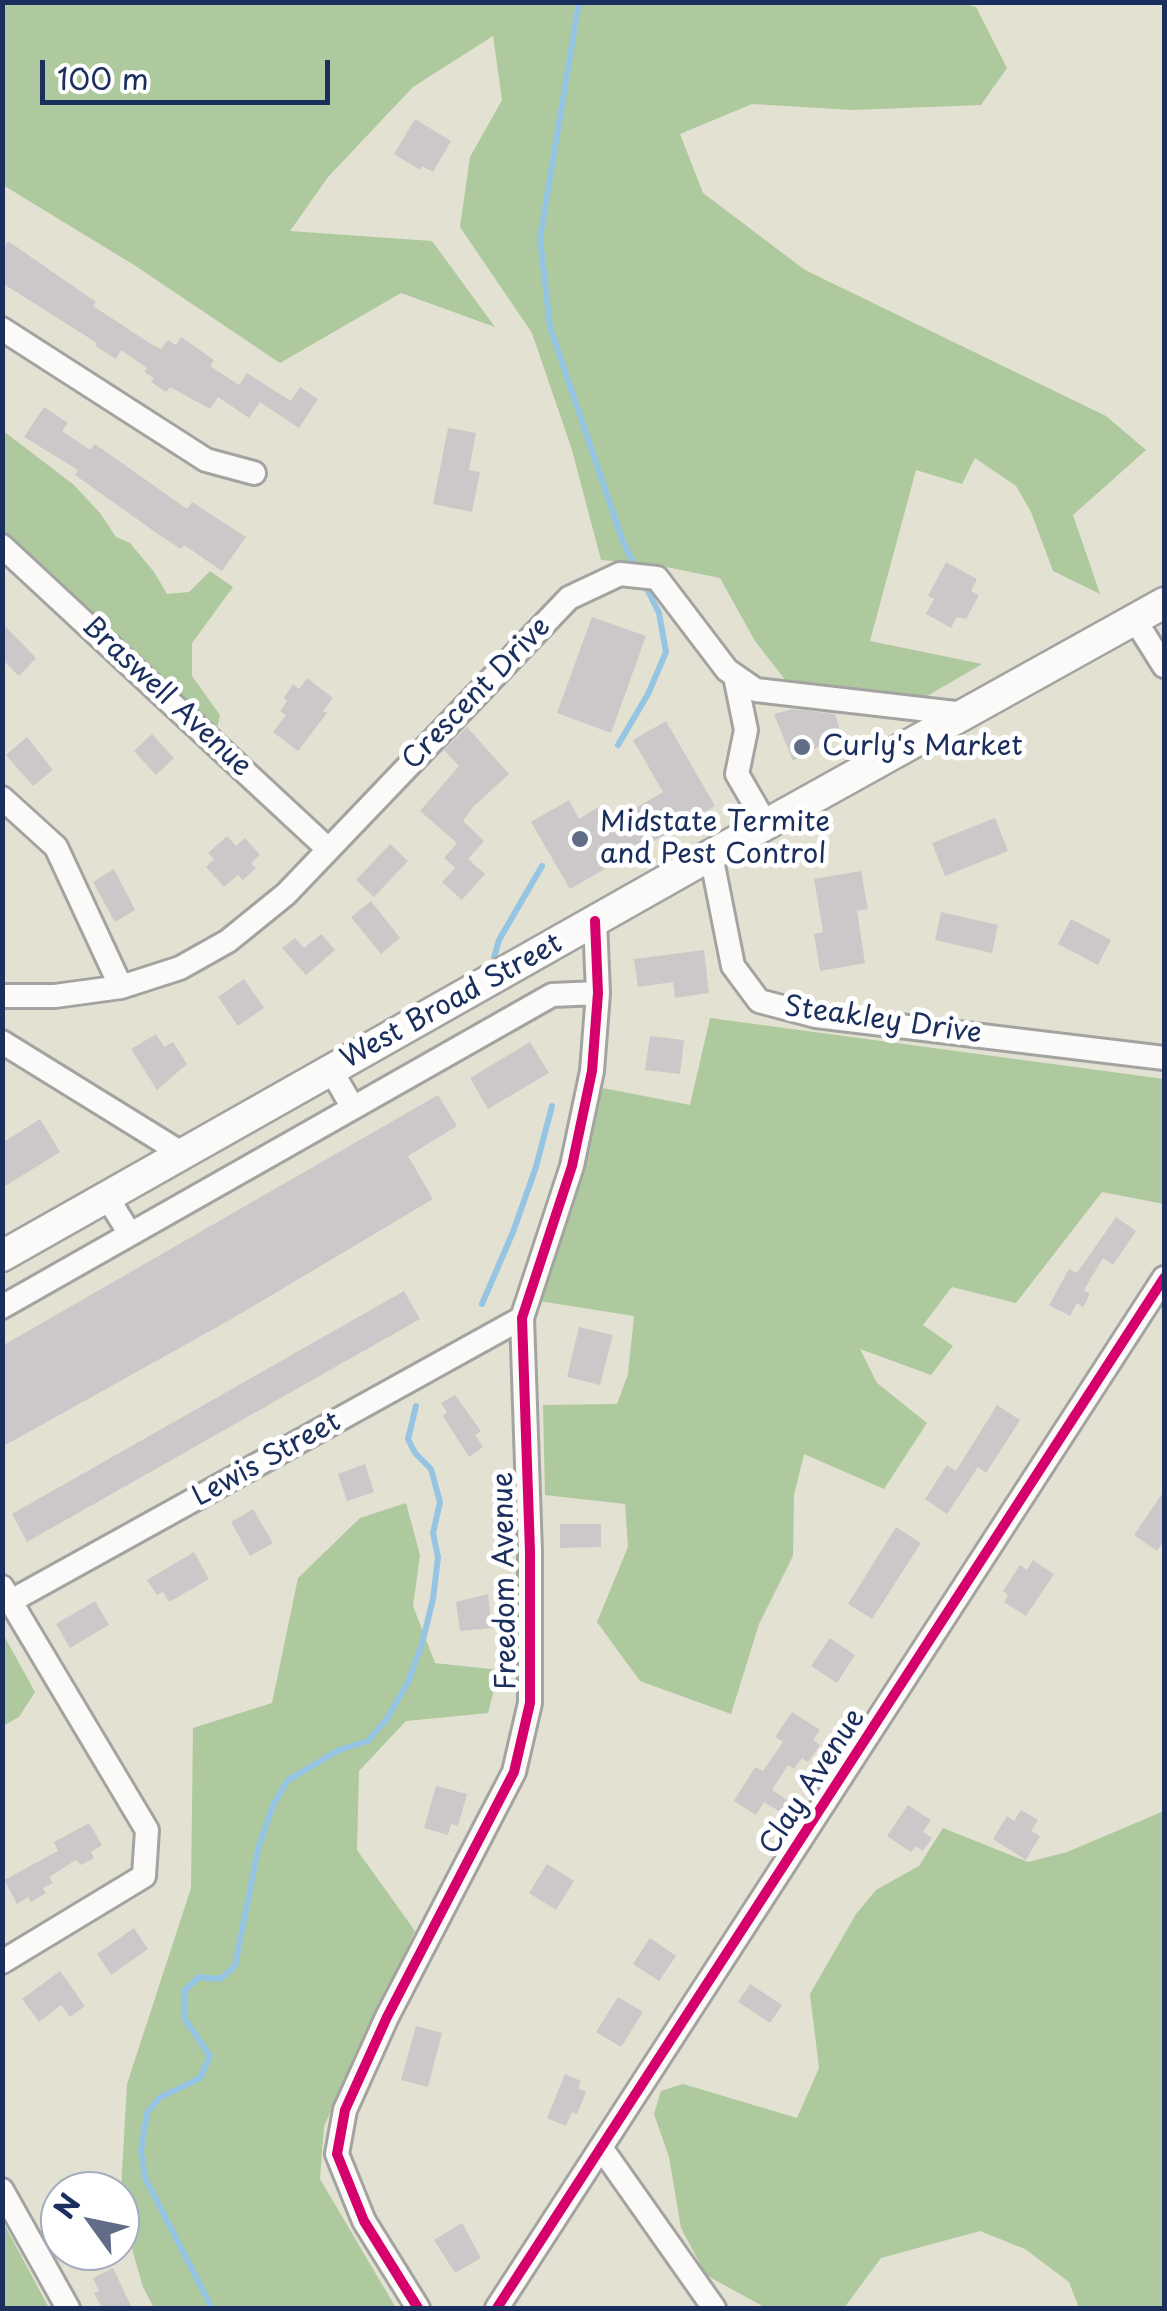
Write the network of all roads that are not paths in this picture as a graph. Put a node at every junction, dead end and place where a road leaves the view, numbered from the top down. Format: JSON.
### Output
{"nodes":[{"id":1,"x":2,"y":329,"type":"edge"},
{"id":2,"x":254,"y":473,"type":"dead end"},
{"id":3,"x":2,"y":546,"type":"edge"},
{"id":4,"x":1164,"y":603,"type":"edge"},
{"id":5,"x":1135,"y":620,"type":"junction"},
{"id":6,"x":1164,"y":666,"type":"edge"},
{"id":7,"x":735,"y":676,"type":"junction"},
{"id":8,"x":774,"y":692,"type":"junction"},
{"id":9,"x":964,"y":714,"type":"junction"},
{"id":10,"x":746,"y":730,"type":"junction"},
{"id":11,"x":2,"y":798,"type":"edge"},
{"id":12,"x":766,"y":824,"type":"junction"},
{"id":13,"x":328,"y":849,"type":"junction"},
{"id":14,"x":711,"y":854,"type":"junction"},
{"id":15,"x":595,"y":921,"type":"junction"},
{"id":16,"x":121,"y":987,"type":"junction"},
{"id":17,"x":598,"y":993,"type":"junction"},
{"id":18,"x":2,"y":996,"type":"edge"},
{"id":19,"x":2,"y":1042,"type":"edge"},
{"id":20,"x":1164,"y":1058,"type":"edge"},
{"id":21,"x":331,"y":1070,"type":"junction"},
{"id":22,"x":353,"y":1108,"type":"junction"},
{"id":23,"x":183,"y":1154,"type":"junction"},
{"id":24,"x":107,"y":1197,"type":"junction"},
{"id":25,"x":130,"y":1234,"type":"junction"},
{"id":26,"x":2,"y":1256,"type":"edge"},
{"id":27,"x":1164,"y":1278,"type":"edge"},
{"id":28,"x":2,"y":1307,"type":"edge"},
{"id":29,"x":522,"y":1318,"type":"junction"},
{"id":30,"x":7,"y":1594,"type":"edge"},
{"id":31,"x":2,"y":1962,"type":"edge"},
{"id":32,"x":602,"y":2149,"type":"junction"},
{"id":33,"x":2,"y":2190,"type":"edge"},
{"id":34,"x":68,"y":2308,"type":"edge"},
{"id":35,"x":418,"y":2308,"type":"edge"},
{"id":36,"x":497,"y":2308,"type":"edge"},
{"id":37,"x":714,"y":2308,"type":"edge"}],
"edges":[{"from":1,"to":2,"type":"street"},
{"from":3,"to":13,"type":"street","name":"Braswell Avenue"},
{"from":4,"to":5,"type":"main road","name":"West Broad Street"},
{"from":5,"to":6,"type":"street"},
{"from":5,"to":9,"type":"main road","name":"West Broad Street"},
{"from":7,"to":8,"type":"street","name":"Crescent Drive"},
{"from":7,"to":10,"type":"street"},
{"from":7,"to":13,"type":"street","name":"Crescent Drive"},
{"from":8,"to":9,"type":"street","name":"Crescent Drive"},
{"from":8,"to":10,"type":"street"},
{"from":9,"to":12,"type":"main road","name":"West Broad Street"},
{"from":10,"to":12,"type":"street"},
{"from":11,"to":16,"type":"street"},
{"from":12,"to":14,"type":"main road","name":"West Broad Street"},
{"from":13,"to":16,"type":"street","name":"Crescent Drive"},
{"from":14,"to":15,"type":"main road","name":"West Broad Street"},
{"from":14,"to":20,"type":"street","name":"Steakley Drive"},
{"from":15,"to":17,"type":"street","name":"Freedom Avenue"},
{"from":15,"to":21,"type":"main road","name":"West Broad Street"},
{"from":16,"to":18,"type":"street","name":"Crescent Drive"},
{"from":17,"to":22,"type":"street"},
{"from":17,"to":29,"type":"street","name":"Freedom Avenue"},
{"from":19,"to":23,"type":"street"},
{"from":21,"to":22,"type":"street"},
{"from":21,"to":23,"type":"main road","name":"West Broad Street"},
{"from":22,"to":25,"type":"street"},
{"from":23,"to":24,"type":"main road","name":"West Broad Street"},
{"from":24,"to":25,"type":"street"},
{"from":24,"to":26,"type":"main road","name":"West Broad Street"},
{"from":25,"to":28,"type":"street"},
{"from":27,"to":32,"type":"street","name":"Clay Avenue"},
{"from":29,"to":30,"type":"street","name":"Lewis Street"},
{"from":29,"to":35,"type":"street","name":"Freedom Avenue"},
{"from":30,"to":31,"type":"street"},
{"from":32,"to":36,"type":"street","name":"Clay Avenue"},
{"from":32,"to":37,"type":"street"},
{"from":33,"to":34,"type":"street"}]}
